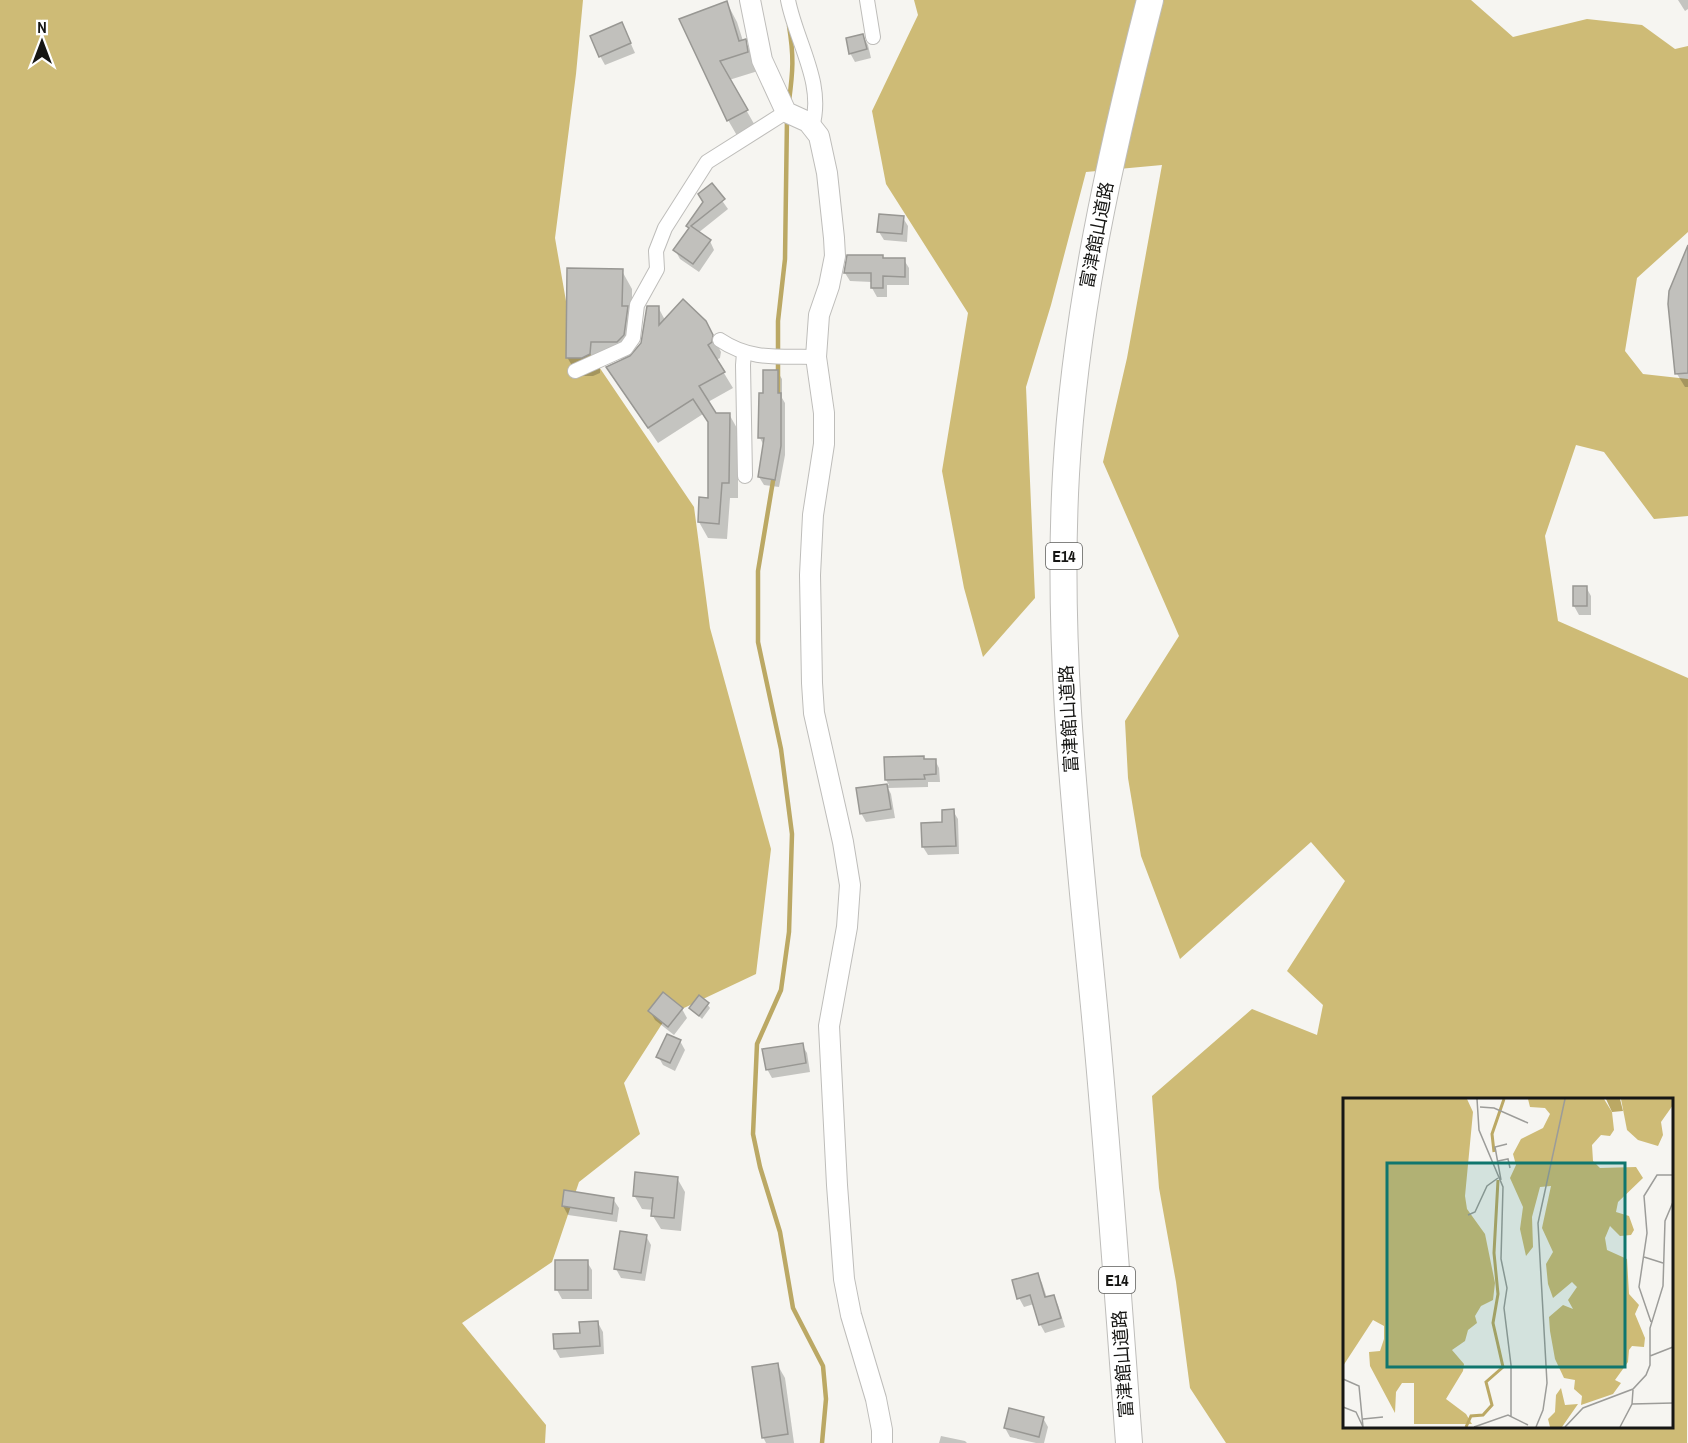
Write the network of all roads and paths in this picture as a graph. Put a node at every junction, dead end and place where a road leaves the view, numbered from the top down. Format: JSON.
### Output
{"nodes":[{"id":1,"x":750,"y":0,"type":"edge"},
{"id":2,"x":788,"y":0,"type":"edge"},
{"id":3,"x":867,"y":0,"type":"edge"},
{"id":4,"x":1150,"y":0,"type":"edge"},
{"id":5,"x":873,"y":37,"type":"dead end"},
{"id":6,"x":786,"y":112,"type":"junction"},
{"id":7,"x":812,"y":127,"type":"junction"},
{"id":8,"x":720,"y":340,"type":"dead end"},
{"id":9,"x":744,"y":353,"type":"junction"},
{"id":10,"x":816,"y":357,"type":"junction"},
{"id":11,"x":575,"y":371,"type":"dead end"},
{"id":12,"x":746,"y":476,"type":"dead end"},
{"id":13,"x":882,"y":1443,"type":"edge"},
{"id":14,"x":1129,"y":1443,"type":"edge"}],
"edges":[{"from":1,"to":6,"type":"street"},
{"from":2,"to":7,"type":"street"},
{"from":3,"to":5,"type":"street"},
{"from":4,"to":14,"type":"highway","name":"富津館山道路","number":"E14"},
{"from":6,"to":7,"type":"street"},
{"from":6,"to":11,"type":"street"},
{"from":7,"to":10,"type":"street"},
{"from":8,"to":9,"type":"street"},
{"from":9,"to":10,"type":"street"},
{"from":9,"to":12,"type":"street"},
{"from":10,"to":13,"type":"street"}]}
